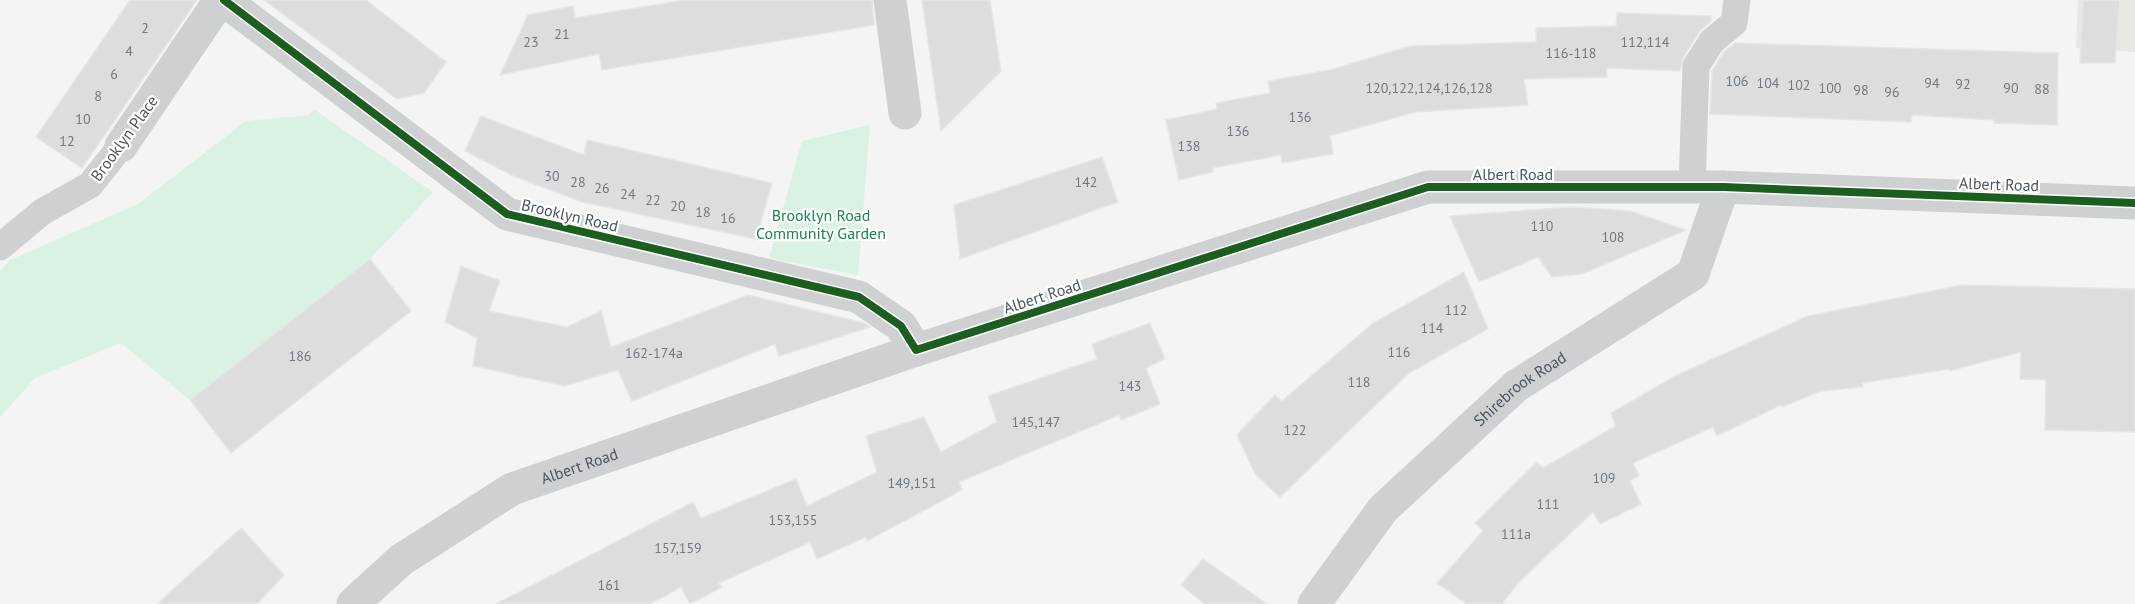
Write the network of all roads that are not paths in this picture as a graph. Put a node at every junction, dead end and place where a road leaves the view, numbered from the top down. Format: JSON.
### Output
{"nodes":[{"id":1,"x":222,"y":0,"type":"edge"},
{"id":2,"x":890,"y":0,"type":"edge"},
{"id":3,"x":1737,"y":0,"type":"edge"},
{"id":4,"x":905,"y":113,"type":"dead end"},
{"id":5,"x":122,"y":146,"type":"joint"},
{"id":6,"x":1708,"y":187,"type":"junction"},
{"id":7,"x":2135,"y":203,"type":"edge"},
{"id":8,"x":0,"y":247,"type":"edge"},
{"id":9,"x":916,"y":350,"type":"junction"},
{"id":10,"x":353,"y":604,"type":"edge"},
{"id":11,"x":1314,"y":604,"type":"edge"}],
"edges":[{"from":1,"to":5,"type":"street","name":"Brooklyn Place"},
{"from":1,"to":9,"type":"street","name":"Brooklyn Road"},
{"from":2,"to":4,"type":"street"},
{"from":3,"to":6,"type":"lane"},
{"from":5,"to":8,"type":"lane","name":"Brooklyn Place"},
{"from":6,"to":7,"type":"street","name":"Albert Road"},
{"from":6,"to":9,"type":"street","name":"Albert Road"},
{"from":6,"to":11,"type":"street","name":"Shirebrook Road"},
{"from":9,"to":10,"type":"street","name":"Albert Road"}]}
